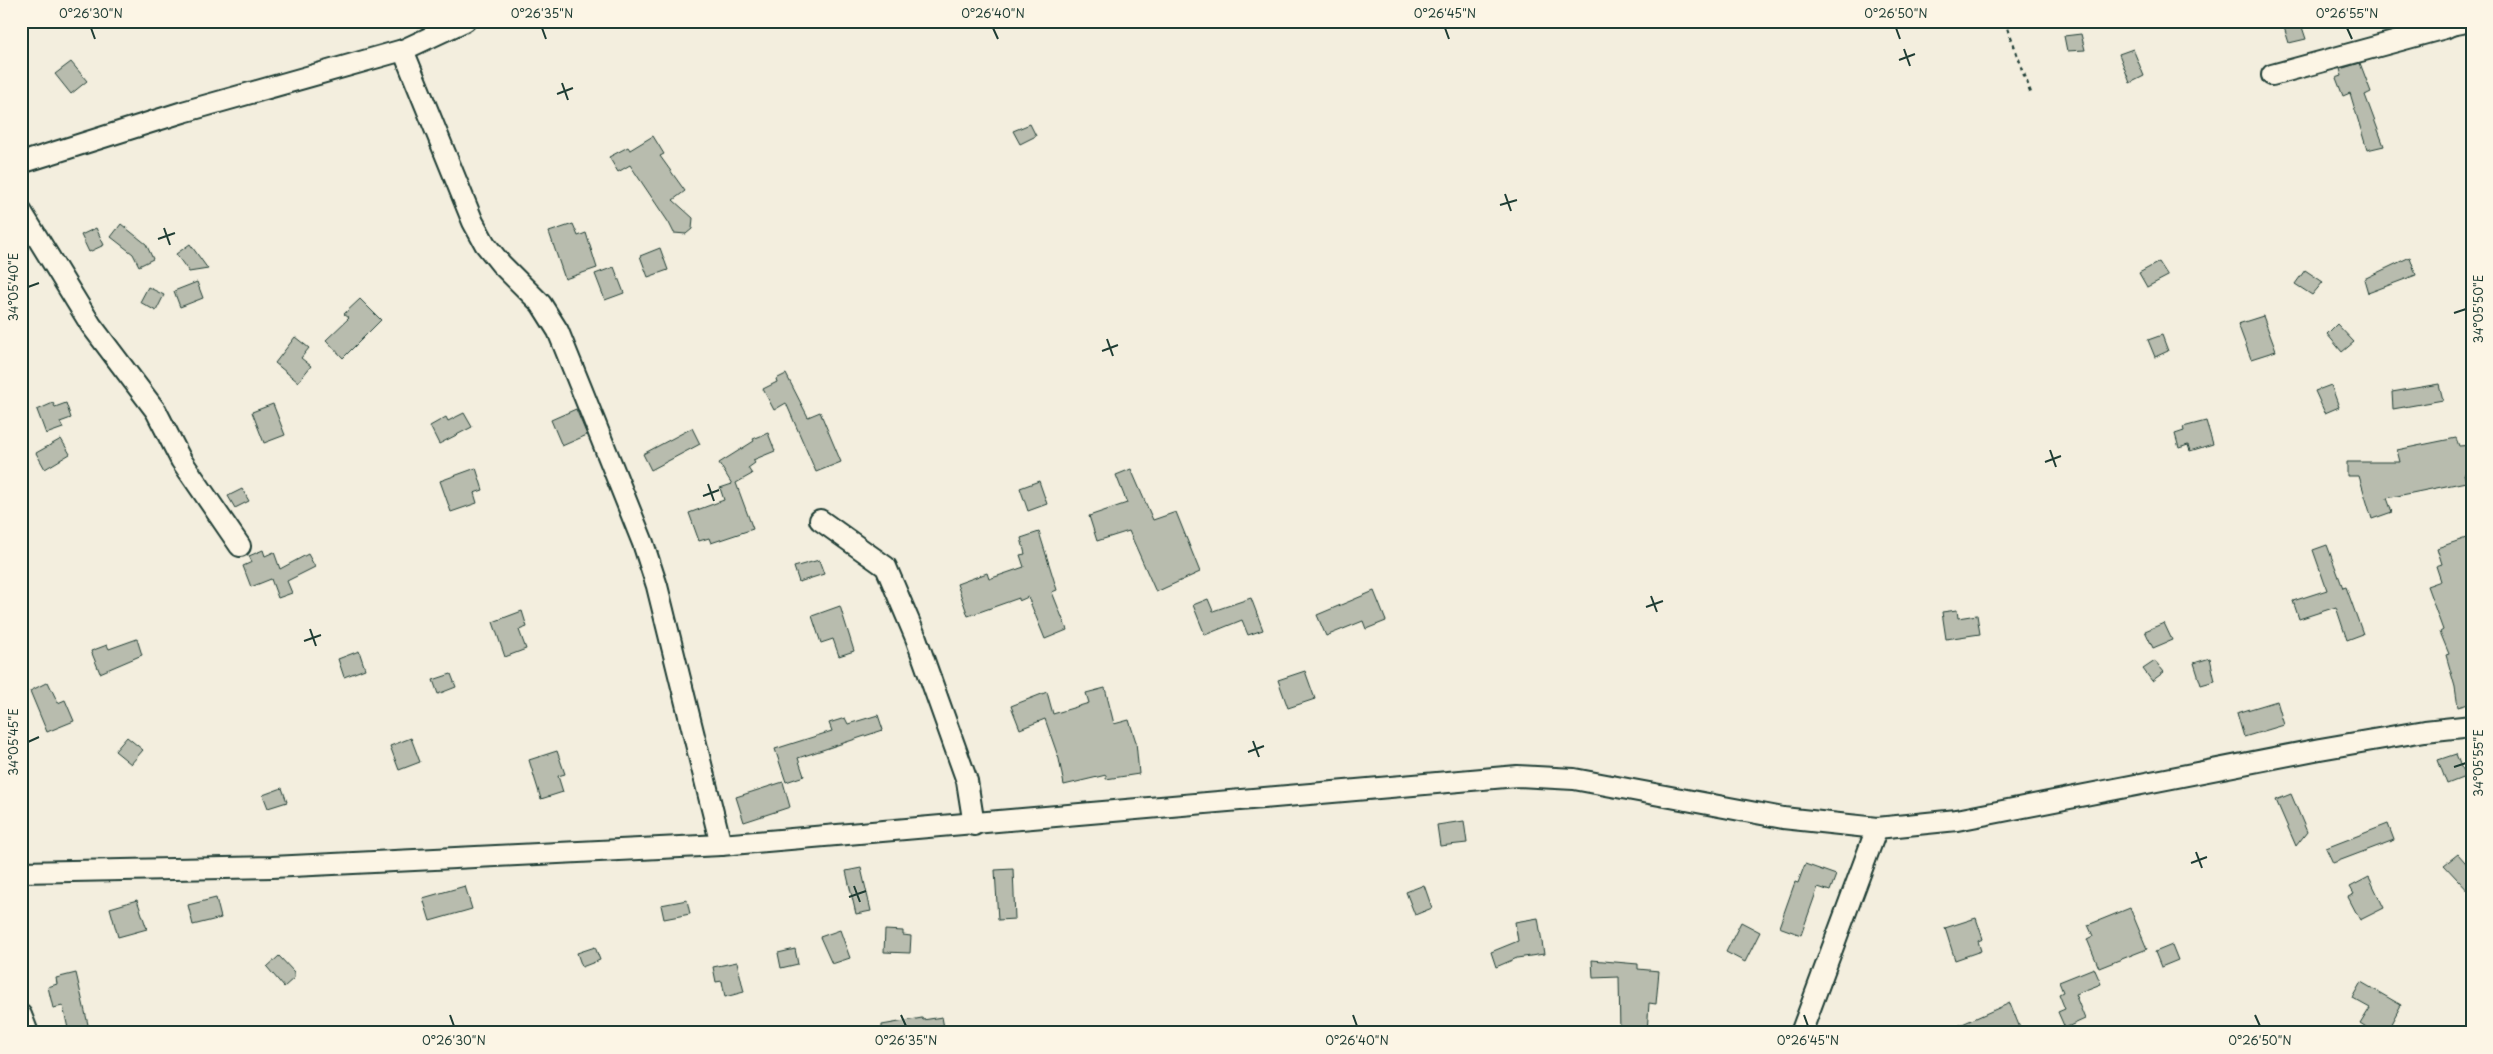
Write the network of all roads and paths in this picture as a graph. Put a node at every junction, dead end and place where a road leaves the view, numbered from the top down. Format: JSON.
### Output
{"nodes":[{"id":1,"x":466,"y":21,"type":"edge"},
{"id":2,"x":2005,"y":21,"type":"edge"},
{"id":3,"x":2472,"y":21,"type":"edge"},
{"id":4,"x":2450,"y":23,"type":"edge"},
{"id":5,"x":403,"y":50,"type":"junction"},
{"id":6,"x":2272,"y":75,"type":"dead end"},
{"id":7,"x":2031,"y":94,"type":"dead end"},
{"id":8,"x":21,"y":163,"type":"edge"},
{"id":9,"x":21,"y":211,"type":"edge"},
{"id":10,"x":820,"y":520,"type":"dead end"},
{"id":11,"x":240,"y":546,"type":"dead end"},
{"id":12,"x":2472,"y":726,"type":"edge"},
{"id":13,"x":974,"y":825,"type":"junction"},
{"id":14,"x":1877,"y":828,"type":"junction"},
{"id":15,"x":722,"y":845,"type":"junction"},
{"id":16,"x":21,"y":872,"type":"edge"},
{"id":17,"x":21,"y":1016,"type":"edge"},
{"id":18,"x":28,"y":1033,"type":"edge"},
{"id":19,"x":1801,"y":1033,"type":"edge"}],
"edges":[{"from":1,"to":5,"type":"street"},
{"from":2,"to":7,"type":"path"},
{"from":3,"to":4,"type":"street"},
{"from":4,"to":6,"type":"street"},
{"from":5,"to":8,"type":"street"},
{"from":5,"to":15,"type":"street"},
{"from":9,"to":11,"type":"street"},
{"from":10,"to":13,"type":"street"},
{"from":12,"to":14,"type":"street"},
{"from":13,"to":14,"type":"street"},
{"from":13,"to":15,"type":"street"},
{"from":14,"to":19,"type":"street"},
{"from":15,"to":16,"type":"street"},
{"from":17,"to":18,"type":"street"}]}
